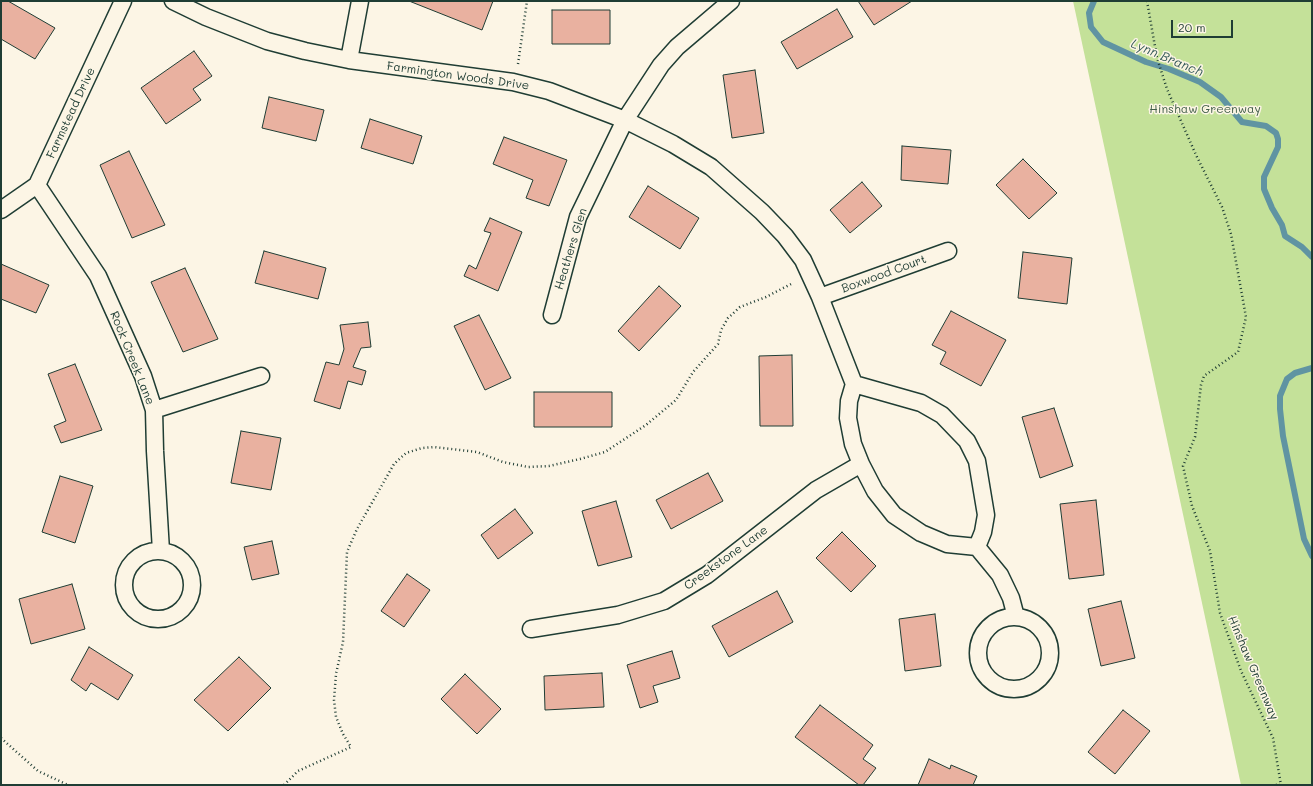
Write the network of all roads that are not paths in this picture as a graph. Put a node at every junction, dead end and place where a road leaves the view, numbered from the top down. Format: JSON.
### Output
{"nodes":[{"id":1,"x":123,"y":1,"type":"edge"},
{"id":2,"x":173,"y":1,"type":"edge"},
{"id":3,"x":360,"y":1,"type":"edge"},
{"id":4,"x":732,"y":1,"type":"edge"},
{"id":5,"x":349,"y":60,"type":"junction"},
{"id":6,"x":625,"y":120,"type":"junction"},
{"id":7,"x":37,"y":186,"type":"junction"},
{"id":8,"x":1,"y":210,"type":"edge"},
{"id":9,"x":948,"y":251,"type":"dead end"},
{"id":10,"x":820,"y":297,"type":"junction"},
{"id":11,"x":552,"y":315,"type":"dead end"},
{"id":12,"x":261,"y":376,"type":"dead end"},
{"id":13,"x":854,"y":384,"type":"junction"},
{"id":14,"x":154,"y":410,"type":"junction"},
{"id":15,"x":861,"y":464,"type":"junction"},
{"id":16,"x":977,"y":547,"type":"junction"},
{"id":17,"x":161,"y":551,"type":"junction"},
{"id":18,"x":1016,"y":616,"type":"junction"},
{"id":19,"x":531,"y":629,"type":"dead end"}],
"edges":[{"from":1,"to":7,"type":"street","name":"Farmstead Drive"},
{"from":2,"to":5,"type":"street","name":"Farmington Woods Drive"},
{"from":3,"to":5,"type":"street"},
{"from":4,"to":6,"type":"street","name":"Heathers Glen"},
{"from":5,"to":6,"type":"street","name":"Farmington Woods Drive"},
{"from":6,"to":10,"type":"street","name":"Farmington Woods Drive"},
{"from":6,"to":11,"type":"street","name":"Heathers Glen"},
{"from":7,"to":8,"type":"street"},
{"from":7,"to":14,"type":"street","name":"Rock Creek Lane"},
{"from":9,"to":10,"type":"street","name":"Boxwood Court"},
{"from":10,"to":13,"type":"street","name":"Farmington Woods Drive"},
{"from":12,"to":14,"type":"street"},
{"from":13,"to":15,"type":"street"},
{"from":13,"to":16,"type":"street"},
{"from":14,"to":17,"type":"street","name":"Rock Creek Lane"},
{"from":15,"to":16,"type":"street"},
{"from":15,"to":19,"type":"street","name":"Creekstone Lane"},
{"from":16,"to":18,"type":"street"},
{"from":17,"to":17,"type":"street"},
{"from":18,"to":18,"type":"street"}]}
